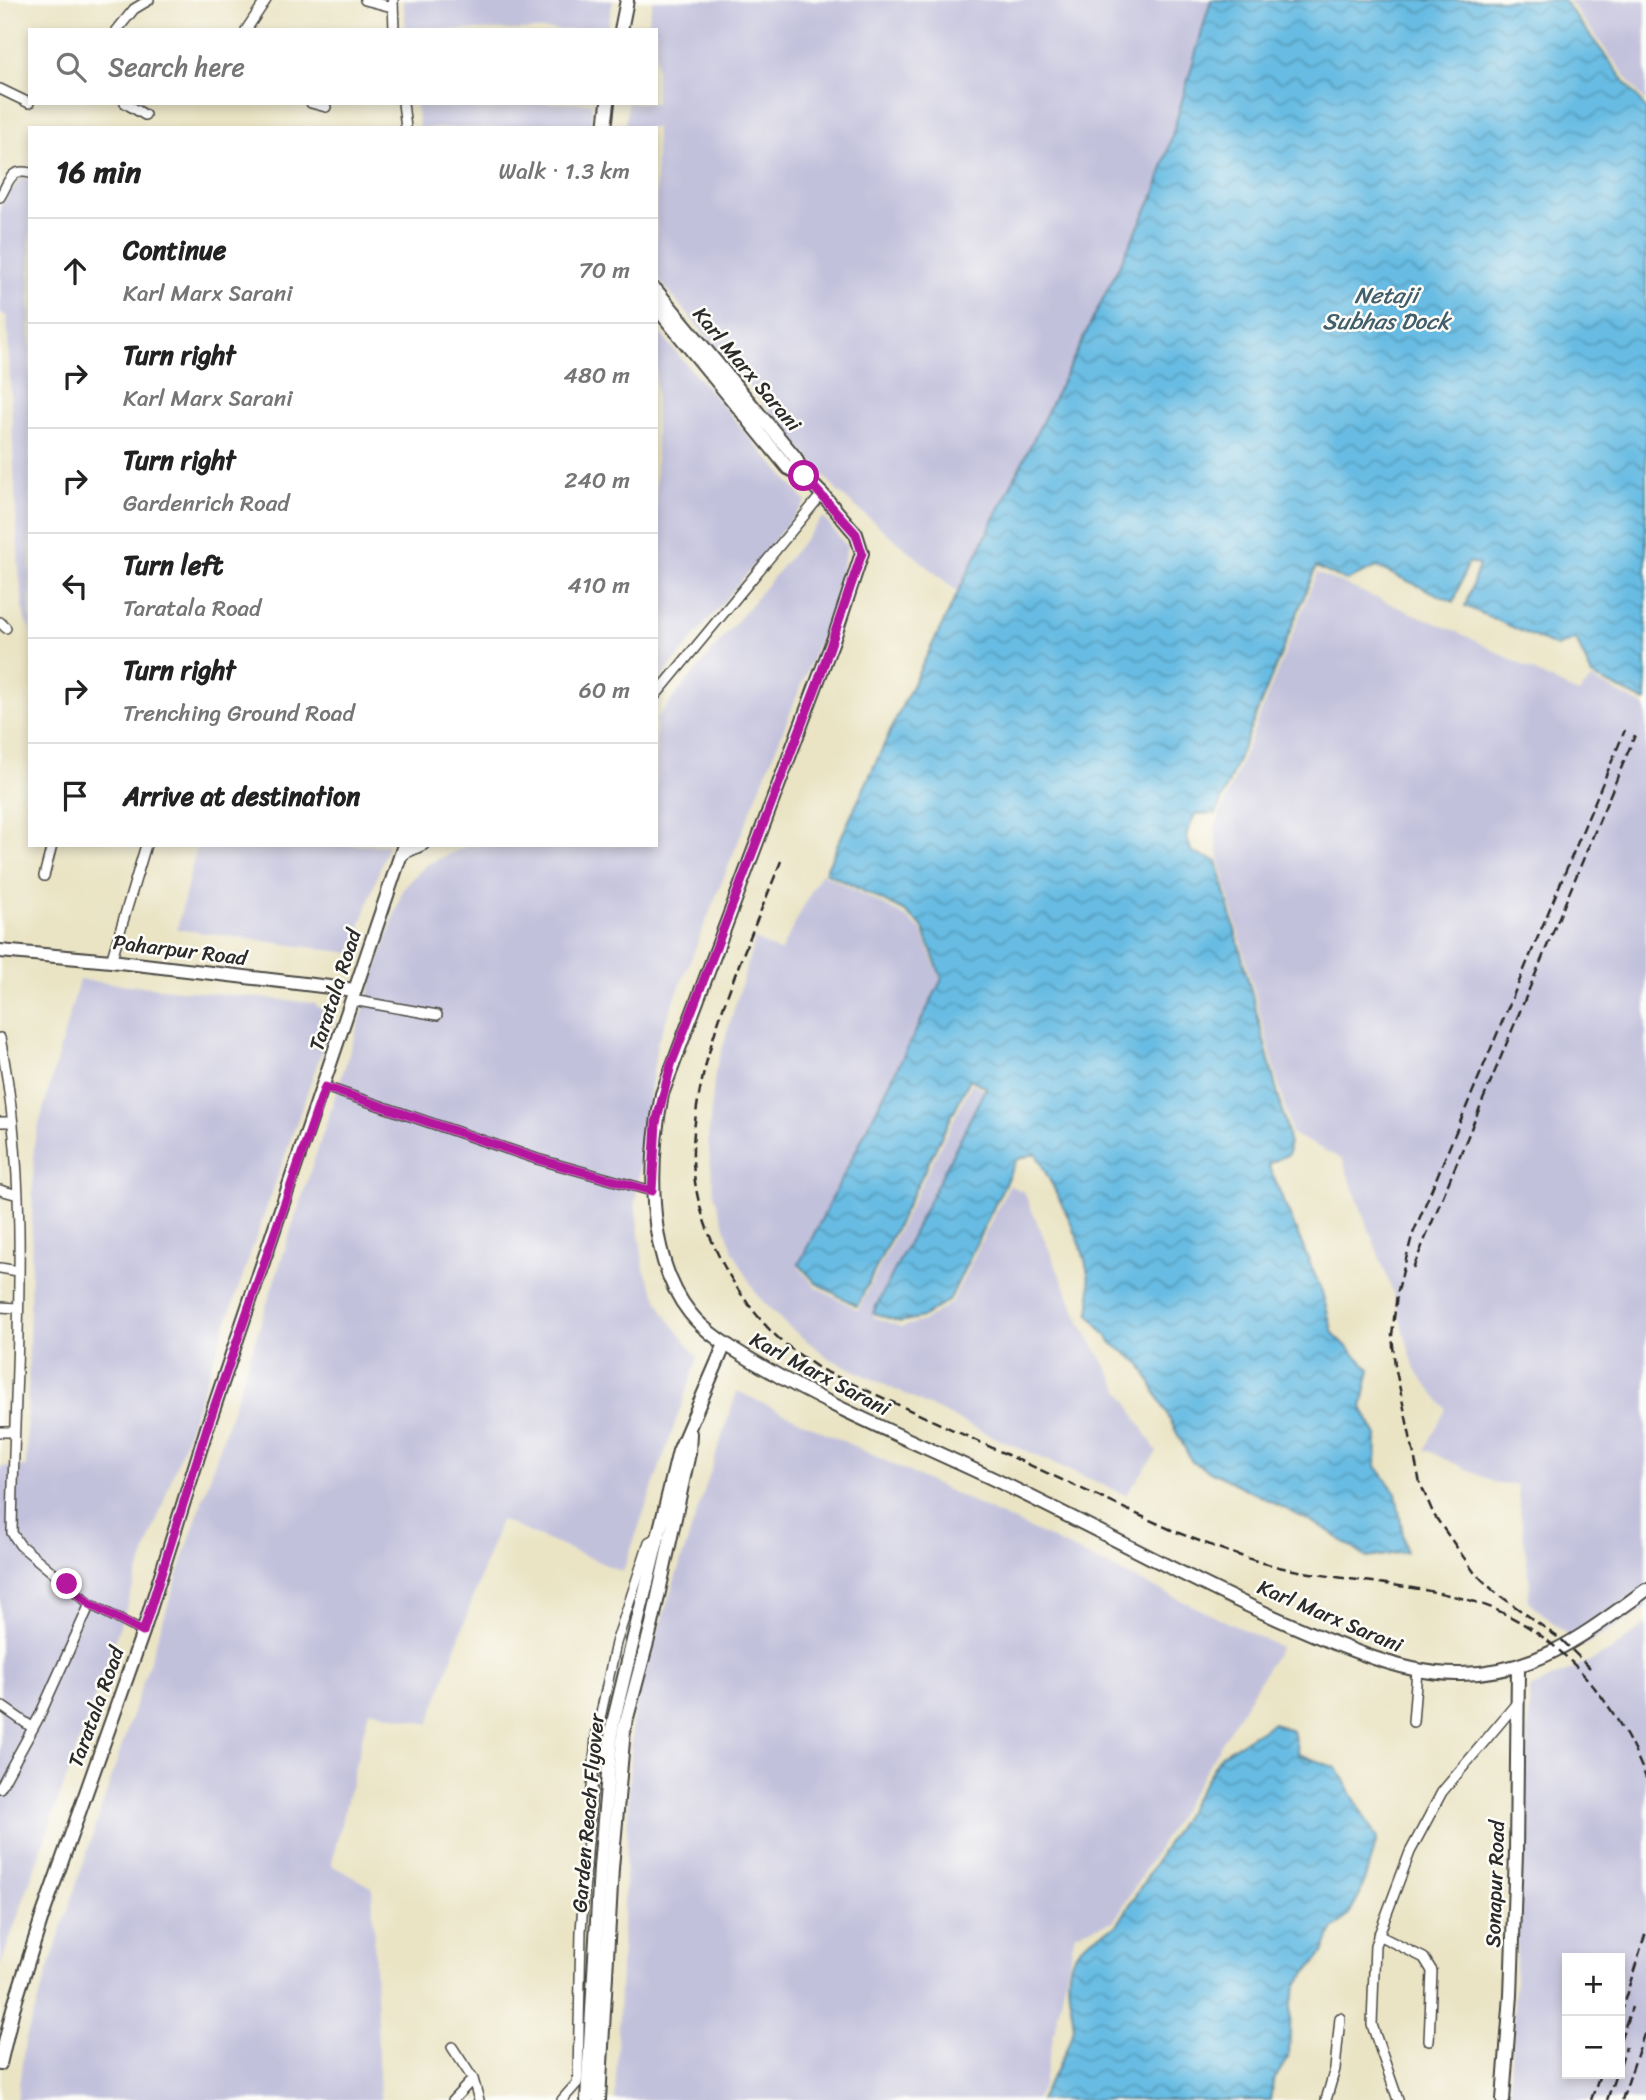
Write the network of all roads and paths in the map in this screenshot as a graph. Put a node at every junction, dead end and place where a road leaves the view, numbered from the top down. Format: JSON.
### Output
{"nodes":[{"id":1,"x":149,"y":0,"type":"edge"},
{"id":2,"x":266,"y":0,"type":"edge"},
{"id":3,"x":366,"y":0,"type":"edge"},
{"id":4,"x":627,"y":0,"type":"edge"},
{"id":5,"x":393,"y":4,"type":"edge"},
{"id":6,"x":119,"y":28,"type":"edge"},
{"id":7,"x":247,"y":28,"type":"edge"},
{"id":8,"x":394,"y":28,"type":"edge"},
{"id":9,"x":621,"y":28,"type":"edge"},
{"id":10,"x":0,"y":89,"type":"edge"},
{"id":11,"x":28,"y":103,"type":"edge"},
{"id":12,"x":128,"y":105,"type":"edge"},
{"id":13,"x":318,"y":105,"type":"edge"},
{"id":14,"x":403,"y":105,"type":"edge"},
{"id":15,"x":608,"y":105,"type":"edge"},
{"id":16,"x":326,"y":107,"type":"dead end"},
{"id":17,"x":145,"y":115,"type":"dead end"},
{"id":18,"x":406,"y":126,"type":"edge"},
{"id":19,"x":605,"y":126,"type":"edge"},
{"id":20,"x":28,"y":173,"type":"edge"},
{"id":21,"x":0,"y":197,"type":"edge"},
{"id":22,"x":658,"y":292,"type":"edge"},
{"id":23,"x":658,"y":309,"type":"edge"},
{"id":24,"x":804,"y":476,"type":"junction"},
{"id":25,"x":822,"y":494,"type":"junction"},
{"id":26,"x":658,"y":693,"type":"edge"},
{"id":27,"x":51,"y":847,"type":"edge"},
{"id":28,"x":145,"y":847,"type":"edge"},
{"id":29,"x":402,"y":850,"type":"edge"},
{"id":30,"x":44,"y":876,"type":"dead end"},
{"id":31,"x":0,"y":951,"type":"edge"},
{"id":32,"x":111,"y":961,"type":"junction"},
{"id":33,"x":353,"y":995,"type":"junction"},
{"id":34,"x":437,"y":1015,"type":"dead end"},
{"id":35,"x":0,"y":1038,"type":"edge"},
{"id":36,"x":325,"y":1087,"type":"junction"},
{"id":37,"x":0,"y":1122,"type":"edge"},
{"id":38,"x":12,"y":1122,"type":"junction"},
{"id":39,"x":0,"y":1190,"type":"edge"},
{"id":40,"x":652,"y":1191,"type":"junction"},
{"id":41,"x":18,"y":1195,"type":"junction"},
{"id":42,"x":0,"y":1269,"type":"edge"},
{"id":43,"x":18,"y":1271,"type":"junction"},
{"id":44,"x":0,"y":1307,"type":"edge"},
{"id":45,"x":17,"y":1308,"type":"junction"},
{"id":46,"x":725,"y":1344,"type":"junction"},
{"id":47,"x":0,"y":1432,"type":"edge"},
{"id":48,"x":14,"y":1432,"type":"junction"},
{"id":49,"x":666,"y":1537,"type":"junction"},
{"id":50,"x":1646,"y":1590,"type":"edge"},
{"id":51,"x":90,"y":1604,"type":"junction"},
{"id":52,"x":143,"y":1632,"type":"junction"},
{"id":53,"x":1518,"y":1668,"type":"junction"},
{"id":54,"x":1417,"y":1670,"type":"junction"},
{"id":55,"x":1516,"y":1704,"type":"junction"},
{"id":56,"x":0,"y":1705,"type":"edge"},
{"id":57,"x":1413,"y":1722,"type":"dead end"},
{"id":58,"x":33,"y":1728,"type":"junction"},
{"id":59,"x":0,"y":1788,"type":"edge"},
{"id":60,"x":1378,"y":1935,"type":"junction"},
{"id":61,"x":1340,"y":2018,"type":"dead end"},
{"id":62,"x":1429,"y":2041,"type":"dead end"},
{"id":63,"x":452,"y":2047,"type":"dead end"},
{"id":64,"x":0,"y":2064,"type":"edge"},
{"id":65,"x":473,"y":2079,"type":"junction"},
{"id":66,"x":453,"y":2100,"type":"edge"},
{"id":67,"x":480,"y":2100,"type":"edge"},
{"id":68,"x":562,"y":2100,"type":"edge"},
{"id":69,"x":587,"y":2100,"type":"edge"},
{"id":70,"x":599,"y":2100,"type":"edge"},
{"id":71,"x":1326,"y":2100,"type":"edge"},
{"id":72,"x":1398,"y":2100,"type":"edge"},
{"id":73,"x":1503,"y":2100,"type":"edge"}],
"edges":[{"from":1,"to":6,"type":"street"},
{"from":2,"to":7,"type":"street"},
{"from":3,"to":5,"type":"street"},
{"from":4,"to":9,"type":"main road"},
{"from":5,"to":8,"type":"street"},
{"from":10,"to":11,"type":"street"},
{"from":12,"to":17,"type":"street"},
{"from":13,"to":16,"type":"street"},
{"from":14,"to":18,"type":"street"},
{"from":15,"to":19,"type":"main road"},
{"from":20,"to":21,"type":"street"},
{"from":22,"to":24,"type":"main road","name":"Karl Marx Sarani"},
{"from":23,"to":24,"type":"main road","name":"Karl Marx Sarani"},
{"from":24,"to":25,"type":"main road","name":"Karl Marx Sarani"},
{"from":25,"to":26,"type":"street"},
{"from":25,"to":40,"type":"main road","name":"Karl Marx Sarani"},
{"from":27,"to":30,"type":"street"},
{"from":28,"to":32,"type":"street"},
{"from":29,"to":33,"type":"main road","name":"Taratala Road"},
{"from":31,"to":32,"type":"main road","name":"Paharpur Road"},
{"from":32,"to":33,"type":"main road","name":"Paharpur Road"},
{"from":33,"to":34,"type":"street"},
{"from":33,"to":36,"type":"main road","name":"Taratala Road"},
{"from":35,"to":38,"type":"street"},
{"from":36,"to":40,"type":"street"},
{"from":36,"to":52,"type":"main road","name":"Taratala Road"},
{"from":37,"to":38,"type":"street"},
{"from":38,"to":41,"type":"street"},
{"from":39,"to":41,"type":"street"},
{"from":40,"to":46,"type":"main road","name":"Karl Marx Sarani"},
{"from":41,"to":43,"type":"street"},
{"from":42,"to":43,"type":"street"},
{"from":43,"to":45,"type":"street"},
{"from":44,"to":45,"type":"street"},
{"from":45,"to":48,"type":"street"},
{"from":46,"to":49,"type":"main road"},
{"from":46,"to":54,"type":"main road","name":"Karl Marx Sarani"},
{"from":47,"to":48,"type":"street"},
{"from":48,"to":51,"type":"street"},
{"from":49,"to":68,"type":"street"},
{"from":49,"to":69,"type":"main road","name":"Garden Reach Flyover"},
{"from":49,"to":70,"type":"main road","name":"Garden Reach Flyover"},
{"from":50,"to":53,"type":"main road","name":"Karl Marx Sarani"},
{"from":51,"to":52,"type":"street"},
{"from":51,"to":58,"type":"street"},
{"from":52,"to":64,"type":"main road","name":"Taratala Road"},
{"from":53,"to":54,"type":"main road","name":"Karl Marx Sarani"},
{"from":53,"to":55,"type":"main road","name":"Sonapur Road"},
{"from":54,"to":57,"type":"street"},
{"from":55,"to":60,"type":"street"},
{"from":55,"to":73,"type":"main road","name":"Sonapur Road"},
{"from":56,"to":58,"type":"street"},
{"from":58,"to":59,"type":"street"},
{"from":60,"to":62,"type":"street"},
{"from":60,"to":72,"type":"street"},
{"from":61,"to":71,"type":"street"},
{"from":63,"to":65,"type":"street"},
{"from":65,"to":66,"type":"street"},
{"from":65,"to":67,"type":"street"}]}
